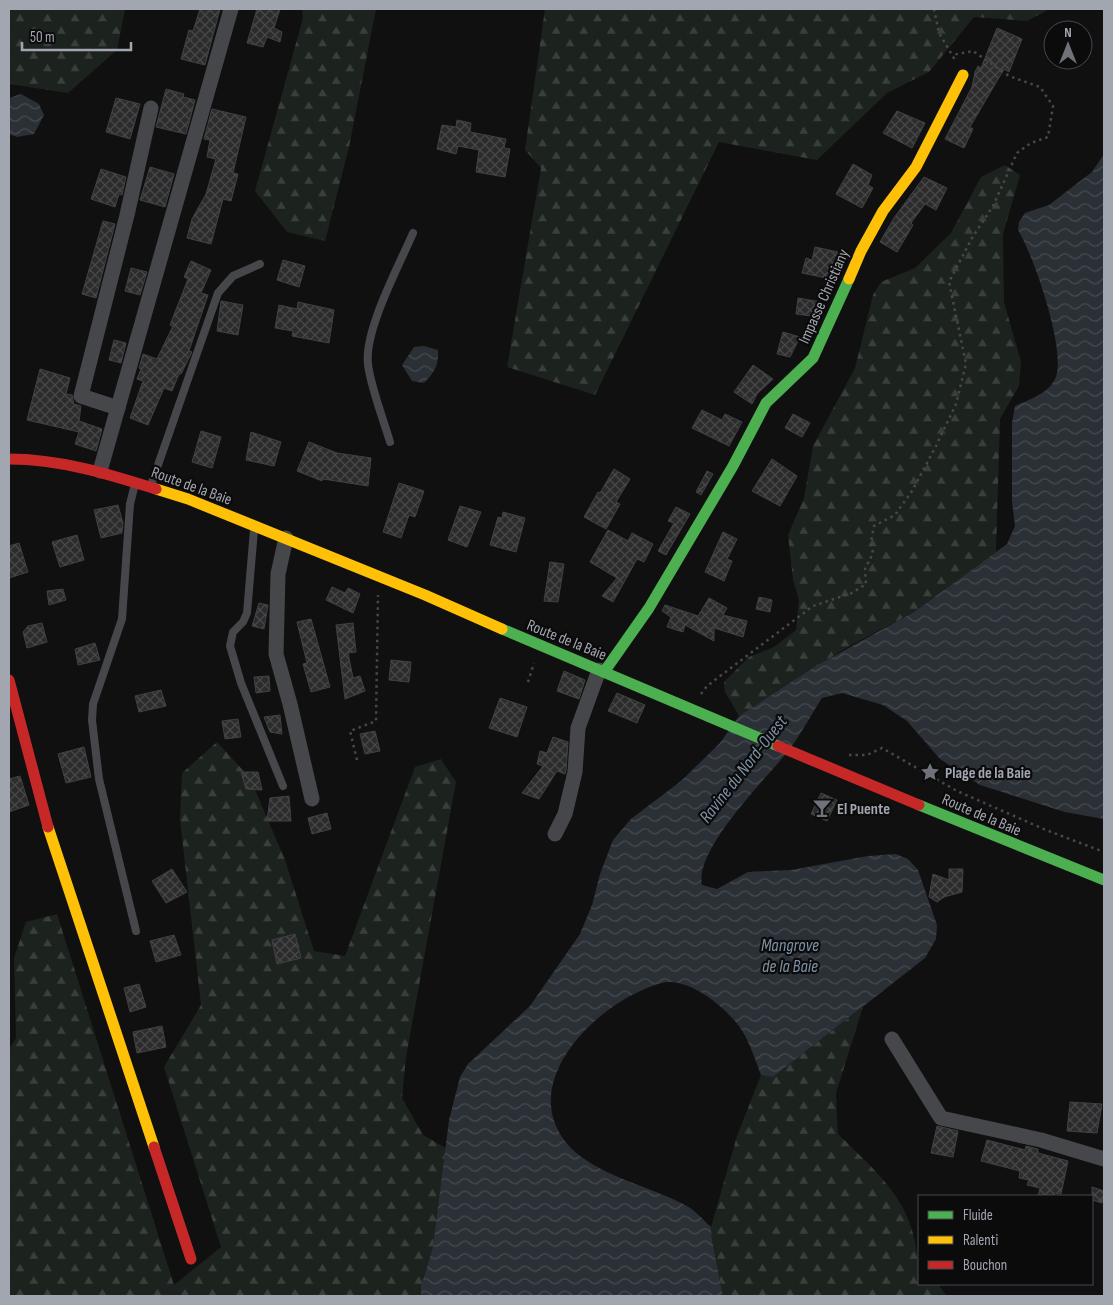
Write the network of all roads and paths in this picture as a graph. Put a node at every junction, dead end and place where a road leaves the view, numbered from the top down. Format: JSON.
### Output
{"nodes":[{"id":1,"x":231,"y":9,"type":"edge"},
{"id":2,"x":934,"y":9,"type":"edge"},
{"id":3,"x":952,"y":55,"type":"junction"},
{"id":4,"x":963,"y":75,"type":"joint"},
{"id":5,"x":151,"y":108,"type":"dead end"},
{"id":6,"x":413,"y":233,"type":"dead end"},
{"id":7,"x":260,"y":264,"type":"dead end"},
{"id":8,"x":118,"y":408,"type":"junction"},
{"id":9,"x":390,"y":442,"type":"dead end"},
{"id":10,"x":9,"y":459,"type":"edge"},
{"id":11,"x":100,"y":471,"type":"junction"},
{"id":12,"x":135,"y":482,"type":"junction"},
{"id":13,"x":150,"y":487,"type":"junction"},
{"id":14,"x":254,"y":526,"type":"junction"},
{"id":15,"x":286,"y":538,"type":"junction"},
{"id":16,"x":378,"y":591,"type":"dead end"},
{"id":17,"x":536,"y":657,"type":"dead end"},
{"id":18,"x":602,"y":671,"type":"junction"},
{"id":19,"x":9,"y":680,"type":"edge"},
{"id":20,"x":528,"y":682,"type":"dead end"},
{"id":21,"x":688,"y":708,"type":"junction"},
{"id":22,"x":848,"y":755,"type":"dead end"},
{"id":23,"x":357,"y":760,"type":"dead end"},
{"id":24,"x":283,"y":786,"type":"dead end"},
{"id":25,"x":312,"y":799,"type":"dead end"},
{"id":26,"x":555,"y":834,"type":"dead end"},
{"id":27,"x":1104,"y":852,"type":"edge"},
{"id":28,"x":1104,"y":880,"type":"edge"},
{"id":29,"x":136,"y":931,"type":"dead end"},
{"id":30,"x":892,"y":1039,"type":"dead end"},
{"id":31,"x":1104,"y":1159,"type":"edge"},
{"id":32,"x":191,"y":1259,"type":"dead end"}],
"edges":[{"from":1,"to":8,"type":"street"},
{"from":2,"to":3,"type":"path"},
{"from":3,"to":4,"type":"path"},
{"from":3,"to":21,"type":"path"},
{"from":4,"to":18,"type":"street","name":"Impasse Christiany"},
{"from":5,"to":8,"type":"street"},
{"from":6,"to":9,"type":"lane"},
{"from":7,"to":13,"type":"lane"},
{"from":8,"to":11,"type":"street"},
{"from":10,"to":11,"type":"street","name":"Route de la Baie"},
{"from":11,"to":12,"type":"street","name":"Route de la Baie"},
{"from":12,"to":13,"type":"street","name":"Route de la Baie"},
{"from":12,"to":29,"type":"lane"},
{"from":13,"to":14,"type":"street","name":"Route de la Baie"},
{"from":14,"to":15,"type":"street","name":"Route de la Baie"},
{"from":14,"to":24,"type":"lane"},
{"from":15,"to":18,"type":"street","name":"Route de la Baie"},
{"from":15,"to":25,"type":"street"},
{"from":16,"to":23,"type":"path"},
{"from":17,"to":20,"type":"path"},
{"from":18,"to":21,"type":"street","name":"Route de la Baie"},
{"from":18,"to":26,"type":"street"},
{"from":19,"to":32,"type":"street"},
{"from":21,"to":28,"type":"street","name":"Route de la Baie"},
{"from":22,"to":27,"type":"path"},
{"from":30,"to":31,"type":"street"}]}
